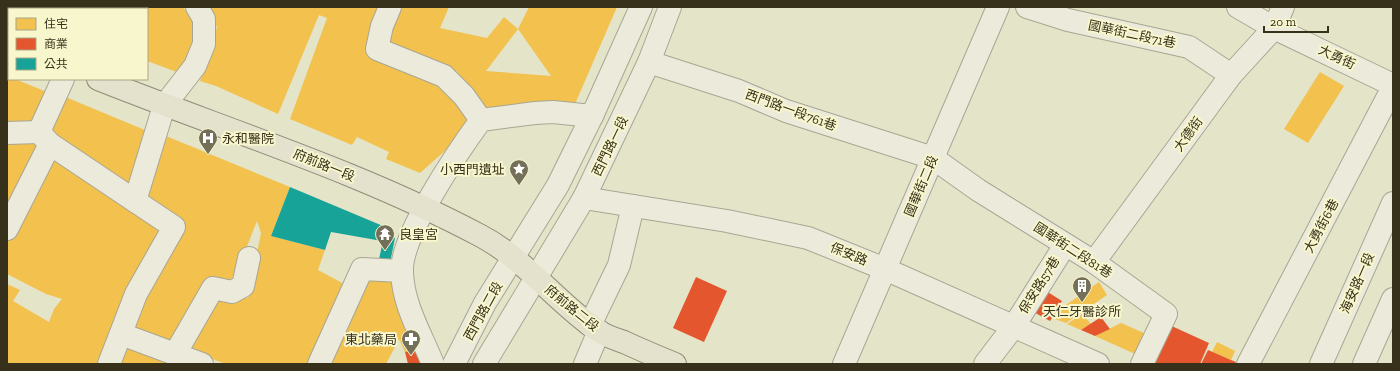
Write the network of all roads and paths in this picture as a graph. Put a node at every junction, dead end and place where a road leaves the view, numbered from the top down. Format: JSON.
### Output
{"nodes":[{"id":1,"x":197,"y":7,"type":"edge"},
{"id":2,"x":390,"y":7,"type":"edge"},
{"id":3,"x":641,"y":7,"type":"edge"},
{"id":4,"x":670,"y":7,"type":"edge"},
{"id":5,"x":998,"y":7,"type":"edge"},
{"id":6,"x":1027,"y":7,"type":"edge"},
{"id":7,"x":1238,"y":7,"type":"edge"},
{"id":8,"x":1283,"y":7,"type":"edge"},
{"id":9,"x":1274,"y":28,"type":"junction"},
{"id":10,"x":649,"y":62,"type":"junction"},
{"id":11,"x":1231,"y":75,"type":"junction"},
{"id":12,"x":63,"y":80,"type":"edge"},
{"id":13,"x":100,"y":80,"type":"edge"},
{"id":14,"x":1393,"y":86,"type":"edge"},
{"id":15,"x":164,"y":106,"type":"junction"},
{"id":16,"x":592,"y":116,"type":"junction"},
{"id":17,"x":481,"y":120,"type":"junction"},
{"id":18,"x":7,"y":133,"type":"edge"},
{"id":19,"x":44,"y":138,"type":"junction"},
{"id":20,"x":933,"y":158,"type":"junction"},
{"id":21,"x":584,"y":198,"type":"junction"},
{"id":22,"x":135,"y":201,"type":"junction"},
{"id":23,"x":1393,"y":203,"type":"edge"},
{"id":24,"x":633,"y":206,"type":"junction"},
{"id":25,"x":425,"y":207,"type":"junction"},
{"id":26,"x":7,"y":229,"type":"edge"},
{"id":27,"x":1065,"y":245,"type":"junction"},
{"id":28,"x":249,"y":258,"type":"dead end"},
{"id":29,"x":514,"y":258,"type":"junction"},
{"id":30,"x":1094,"y":262,"type":"junction"},
{"id":31,"x":885,"y":269,"type":"junction"},
{"id":32,"x":402,"y":271,"type":"junction"},
{"id":33,"x":537,"y":279,"type":"junction"},
{"id":34,"x":1393,"y":299,"type":"edge"},
{"id":35,"x":1014,"y":326,"type":"junction"},
{"id":36,"x":595,"y":328,"type":"junction"},
{"id":37,"x":121,"y":334,"type":"junction"},
{"id":38,"x":176,"y":354,"type":"junction"},
{"id":39,"x":109,"y":364,"type":"edge"},
{"id":40,"x":202,"y":364,"type":"edge"},
{"id":41,"x":319,"y":364,"type":"edge"},
{"id":42,"x":433,"y":364,"type":"edge"},
{"id":43,"x":454,"y":364,"type":"edge"},
{"id":44,"x":484,"y":364,"type":"edge"},
{"id":45,"x":585,"y":364,"type":"edge"},
{"id":46,"x":675,"y":364,"type":"edge"},
{"id":47,"x":844,"y":364,"type":"edge"},
{"id":48,"x":985,"y":364,"type":"edge"},
{"id":49,"x":1098,"y":364,"type":"edge"},
{"id":50,"x":1142,"y":364,"type":"edge"},
{"id":51,"x":1248,"y":364,"type":"edge"},
{"id":52,"x":1321,"y":364,"type":"edge"},
{"id":53,"x":1364,"y":364,"type":"edge"}],
"edges":[{"from":1,"to":15,"type":"street"},
{"from":2,"to":17,"type":"street"},
{"from":3,"to":16,"type":"street"},
{"from":4,"to":10,"type":"street","name":"西門路一段"},
{"from":5,"to":20,"type":"street","name":"國華街二段"},
{"from":6,"to":11,"type":"street","name":"國華街二段71巷"},
{"from":7,"to":9,"type":"street","name":"大勇街"},
{"from":8,"to":9,"type":"street","name":"大德街"},
{"from":9,"to":11,"type":"street","name":"大德街"},
{"from":9,"to":14,"type":"street","name":"大勇街"},
{"from":10,"to":20,"type":"street","name":"西門路一段761巷"},
{"from":10,"to":21,"type":"street","name":"西門路一段"},
{"from":11,"to":30,"type":"street","name":"大德街"},
{"from":12,"to":19,"type":"street"},
{"from":13,"to":15,"type":"main road","name":"府前路一段"},
{"from":14,"to":51,"type":"street","name":"大勇街6巷"},
{"from":15,"to":22,"type":"street"},
{"from":15,"to":25,"type":"main road","name":"府前路一段"},
{"from":16,"to":17,"type":"street"},
{"from":16,"to":29,"type":"street"},
{"from":17,"to":25,"type":"street"},
{"from":18,"to":19,"type":"street"},
{"from":19,"to":22,"type":"street"},
{"from":19,"to":26,"type":"street"},
{"from":20,"to":27,"type":"street","name":"國華街二段81巷"},
{"from":20,"to":31,"type":"street","name":"國華街二段"},
{"from":21,"to":24,"type":"street","name":"保安路"},
{"from":21,"to":33,"type":"street","name":"西門路一段"},
{"from":22,"to":37,"type":"street"},
{"from":23,"to":52,"type":"street","name":"海安路一段"},
{"from":24,"to":31,"type":"street","name":"保安路"},
{"from":24,"to":36,"type":"street"},
{"from":25,"to":29,"type":"main road","name":"府前路一段"},
{"from":25,"to":32,"type":"street"},
{"from":27,"to":30,"type":"street","name":"國華街二段81巷"},
{"from":27,"to":35,"type":"street","name":"保安路57巷"},
{"from":28,"to":38,"type":"street"},
{"from":29,"to":33,"type":"main road","name":"府前路一段"},
{"from":29,"to":43,"type":"street","name":"西門路二段"},
{"from":30,"to":50,"type":"street","name":"國華街二段81巷"},
{"from":31,"to":35,"type":"street","name":"保安路"},
{"from":31,"to":47,"type":"street","name":"國華街二段"},
{"from":32,"to":41,"type":"street"},
{"from":32,"to":42,"type":"street"},
{"from":33,"to":36,"type":"main road","name":"府前路二段"},
{"from":33,"to":44,"type":"street","name":"西門路二段"},
{"from":34,"to":53,"type":"street"},
{"from":35,"to":48,"type":"street","name":"保安路57巷"},
{"from":35,"to":49,"type":"street","name":"保安路"},
{"from":36,"to":45,"type":"street"},
{"from":36,"to":46,"type":"main road","name":"府前路二段"},
{"from":37,"to":38,"type":"street"},
{"from":37,"to":39,"type":"street"},
{"from":38,"to":40,"type":"street"}]}
